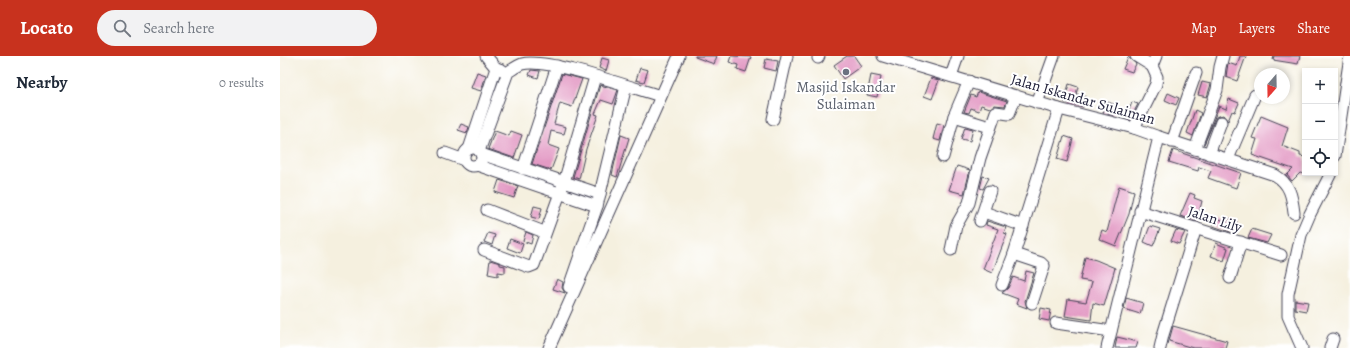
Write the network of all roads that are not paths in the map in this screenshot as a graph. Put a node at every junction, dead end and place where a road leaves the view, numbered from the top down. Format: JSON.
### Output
{"nodes":[{"id":1,"x":486,"y":56,"type":"edge"},
{"id":2,"x":679,"y":56,"type":"edge"},
{"id":3,"x":787,"y":56,"type":"edge"},
{"id":4,"x":958,"y":56,"type":"edge"},
{"id":5,"x":1054,"y":56,"type":"edge"},
{"id":6,"x":1136,"y":56,"type":"edge"},
{"id":7,"x":1223,"y":56,"type":"edge"},
{"id":8,"x":1350,"y":56,"type":"edge"},
{"id":9,"x":891,"y":57,"type":"edge"},
{"id":10,"x":528,"y":60,"type":"edge"},
{"id":11,"x":1154,"y":61,"type":"edge"},
{"id":12,"x":557,"y":66,"type":"junction"},
{"id":13,"x":496,"y":68,"type":"junction"},
{"id":14,"x":508,"y":72,"type":"junction"},
{"id":15,"x":1196,"y":73,"type":"dead end"},
{"id":16,"x":951,"y":76,"type":"junction"},
{"id":17,"x":595,"y":77,"type":"junction"},
{"id":18,"x":969,"y":81,"type":"junction"},
{"id":19,"x":626,"y":86,"type":"junction"},
{"id":20,"x":656,"y":95,"type":"dead end"},
{"id":21,"x":1016,"y":96,"type":"junction"},
{"id":22,"x":1254,"y":100,"type":"edge"},
{"id":23,"x":1037,"y":103,"type":"junction"},
{"id":24,"x":1059,"y":109,"type":"junction"},
{"id":25,"x":954,"y":116,"type":"junction"},
{"id":26,"x":773,"y":119,"type":"dead end"},
{"id":27,"x":1221,"y":122,"type":"dead end"},
{"id":28,"x":990,"y":127,"type":"junction"},
{"id":29,"x":1134,"y":128,"type":"junction"},
{"id":30,"x":1159,"y":137,"type":"junction"},
{"id":31,"x":1337,"y":140,"type":"edge"},
{"id":32,"x":1172,"y":142,"type":"junction"},
{"id":33,"x":1195,"y":149,"type":"junction"},
{"id":34,"x":445,"y":153,"type":"dead end"},
{"id":35,"x":1209,"y":154,"type":"junction"},
{"id":36,"x":474,"y":156,"type":"junction"},
{"id":37,"x":944,"y":157,"type":"dead end"},
{"id":38,"x":1228,"y":159,"type":"junction"},
{"id":39,"x":523,"y":169,"type":"junction"},
{"id":40,"x":1329,"y":176,"type":"edge"},
{"id":41,"x":562,"y":188,"type":"junction"},
{"id":42,"x":990,"y":191,"type":"dead end"},
{"id":43,"x":600,"y":194,"type":"junction"},
{"id":44,"x":597,"y":206,"type":"junction"},
{"id":45,"x":487,"y":210,"type":"dead end"},
{"id":46,"x":1140,"y":211,"type":"junction"},
{"id":47,"x":1294,"y":213,"type":"dead end"},
{"id":48,"x":1023,"y":226,"type":"junction"},
{"id":49,"x":1196,"y":228,"type":"junction"},
{"id":50,"x":544,"y":232,"type":"junction"},
{"id":51,"x":1241,"y":242,"type":"junction"},
{"id":52,"x":484,"y":250,"type":"dead end"},
{"id":53,"x":951,"y":250,"type":"dead end"},
{"id":54,"x":1014,"y":254,"type":"junction"},
{"id":55,"x":1281,"y":255,"type":"dead end"},
{"id":56,"x":1230,"y":278,"type":"dead end"},
{"id":57,"x":1002,"y":285,"type":"dead end"},
{"id":58,"x":565,"y":302,"type":"dead end"},
{"id":59,"x":1032,"y":303,"type":"dead end"},
{"id":60,"x":1056,"y":323,"type":"dead end"},
{"id":61,"x":1111,"y":331,"type":"junction"},
{"id":62,"x":549,"y":348,"type":"edge"},
{"id":63,"x":1107,"y":348,"type":"edge"},
{"id":64,"x":1160,"y":348,"type":"edge"},
{"id":65,"x":1302,"y":348,"type":"edge"}],
"edges":[{"from":1,"to":13,"type":"street"},
{"from":2,"to":62,"type":"street"},
{"from":3,"to":26,"type":"street"},
{"from":4,"to":16,"type":"street"},
{"from":5,"to":23,"type":"street"},
{"from":6,"to":11,"type":"street"},
{"from":7,"to":33,"type":"street"},
{"from":8,"to":31,"type":"street"},
{"from":9,"to":16,"type":"street","name":"Jalan Iskandar Sulaiman"},
{"from":10,"to":12,"type":"street"},
{"from":10,"to":14,"type":"street"},
{"from":11,"to":29,"type":"street"},
{"from":12,"to":17,"type":"street"},
{"from":12,"to":39,"type":"street"},
{"from":13,"to":14,"type":"street"},
{"from":13,"to":36,"type":"street"},
{"from":14,"to":36,"type":"street"},
{"from":15,"to":32,"type":"street"},
{"from":16,"to":18,"type":"street","name":"Jalan Iskandar Sulaiman"},
{"from":17,"to":19,"type":"street"},
{"from":17,"to":41,"type":"street"},
{"from":18,"to":21,"type":"street","name":"Jalan Iskandar Sulaiman"},
{"from":18,"to":25,"type":"street"},
{"from":19,"to":20,"type":"street"},
{"from":19,"to":43,"type":"street"},
{"from":21,"to":23,"type":"street","name":"Jalan Iskandar Sulaiman"},
{"from":21,"to":28,"type":"street"},
{"from":22,"to":38,"type":"street"},
{"from":23,"to":24,"type":"street","name":"Jalan Iskandar Sulaiman"},
{"from":24,"to":29,"type":"street","name":"Jalan Iskandar Sulaiman"},
{"from":24,"to":48,"type":"street"},
{"from":25,"to":28,"type":"street"},
{"from":25,"to":37,"type":"street"},
{"from":27,"to":35,"type":"street"},
{"from":28,"to":53,"type":"street"},
{"from":29,"to":30,"type":"street","name":"Jalan Iskandar Sulaiman"},
{"from":30,"to":32,"type":"street"},
{"from":30,"to":46,"type":"street","name":"Jalan Iskandar Sulaiman"},
{"from":32,"to":33,"type":"street"},
{"from":33,"to":35,"type":"street"},
{"from":34,"to":36,"type":"street"},
{"from":35,"to":38,"type":"street"},
{"from":36,"to":39,"type":"street"},
{"from":36,"to":41,"type":"street"},
{"from":38,"to":47,"type":"street"},
{"from":39,"to":41,"type":"street"},
{"from":40,"to":65,"type":"street"},
{"from":41,"to":43,"type":"street"},
{"from":41,"to":44,"type":"street"},
{"from":41,"to":50,"type":"street"},
{"from":42,"to":48,"type":"street"},
{"from":43,"to":44,"type":"street"},
{"from":44,"to":58,"type":"street"},
{"from":45,"to":50,"type":"street"},
{"from":46,"to":49,"type":"street","name":"Jalan Lily"},
{"from":46,"to":61,"type":"street","name":"Jalan Iskandar Sulaiman"},
{"from":48,"to":54,"type":"street"},
{"from":49,"to":51,"type":"street","name":"Jalan Lily"},
{"from":49,"to":64,"type":"street"},
{"from":50,"to":52,"type":"street"},
{"from":51,"to":55,"type":"street","name":"Jalan Lily"},
{"from":51,"to":56,"type":"street"},
{"from":54,"to":57,"type":"street"},
{"from":54,"to":59,"type":"street"},
{"from":60,"to":61,"type":"street"},
{"from":61,"to":63,"type":"street","name":"Jalan Iskandar Sulaiman"}]}
